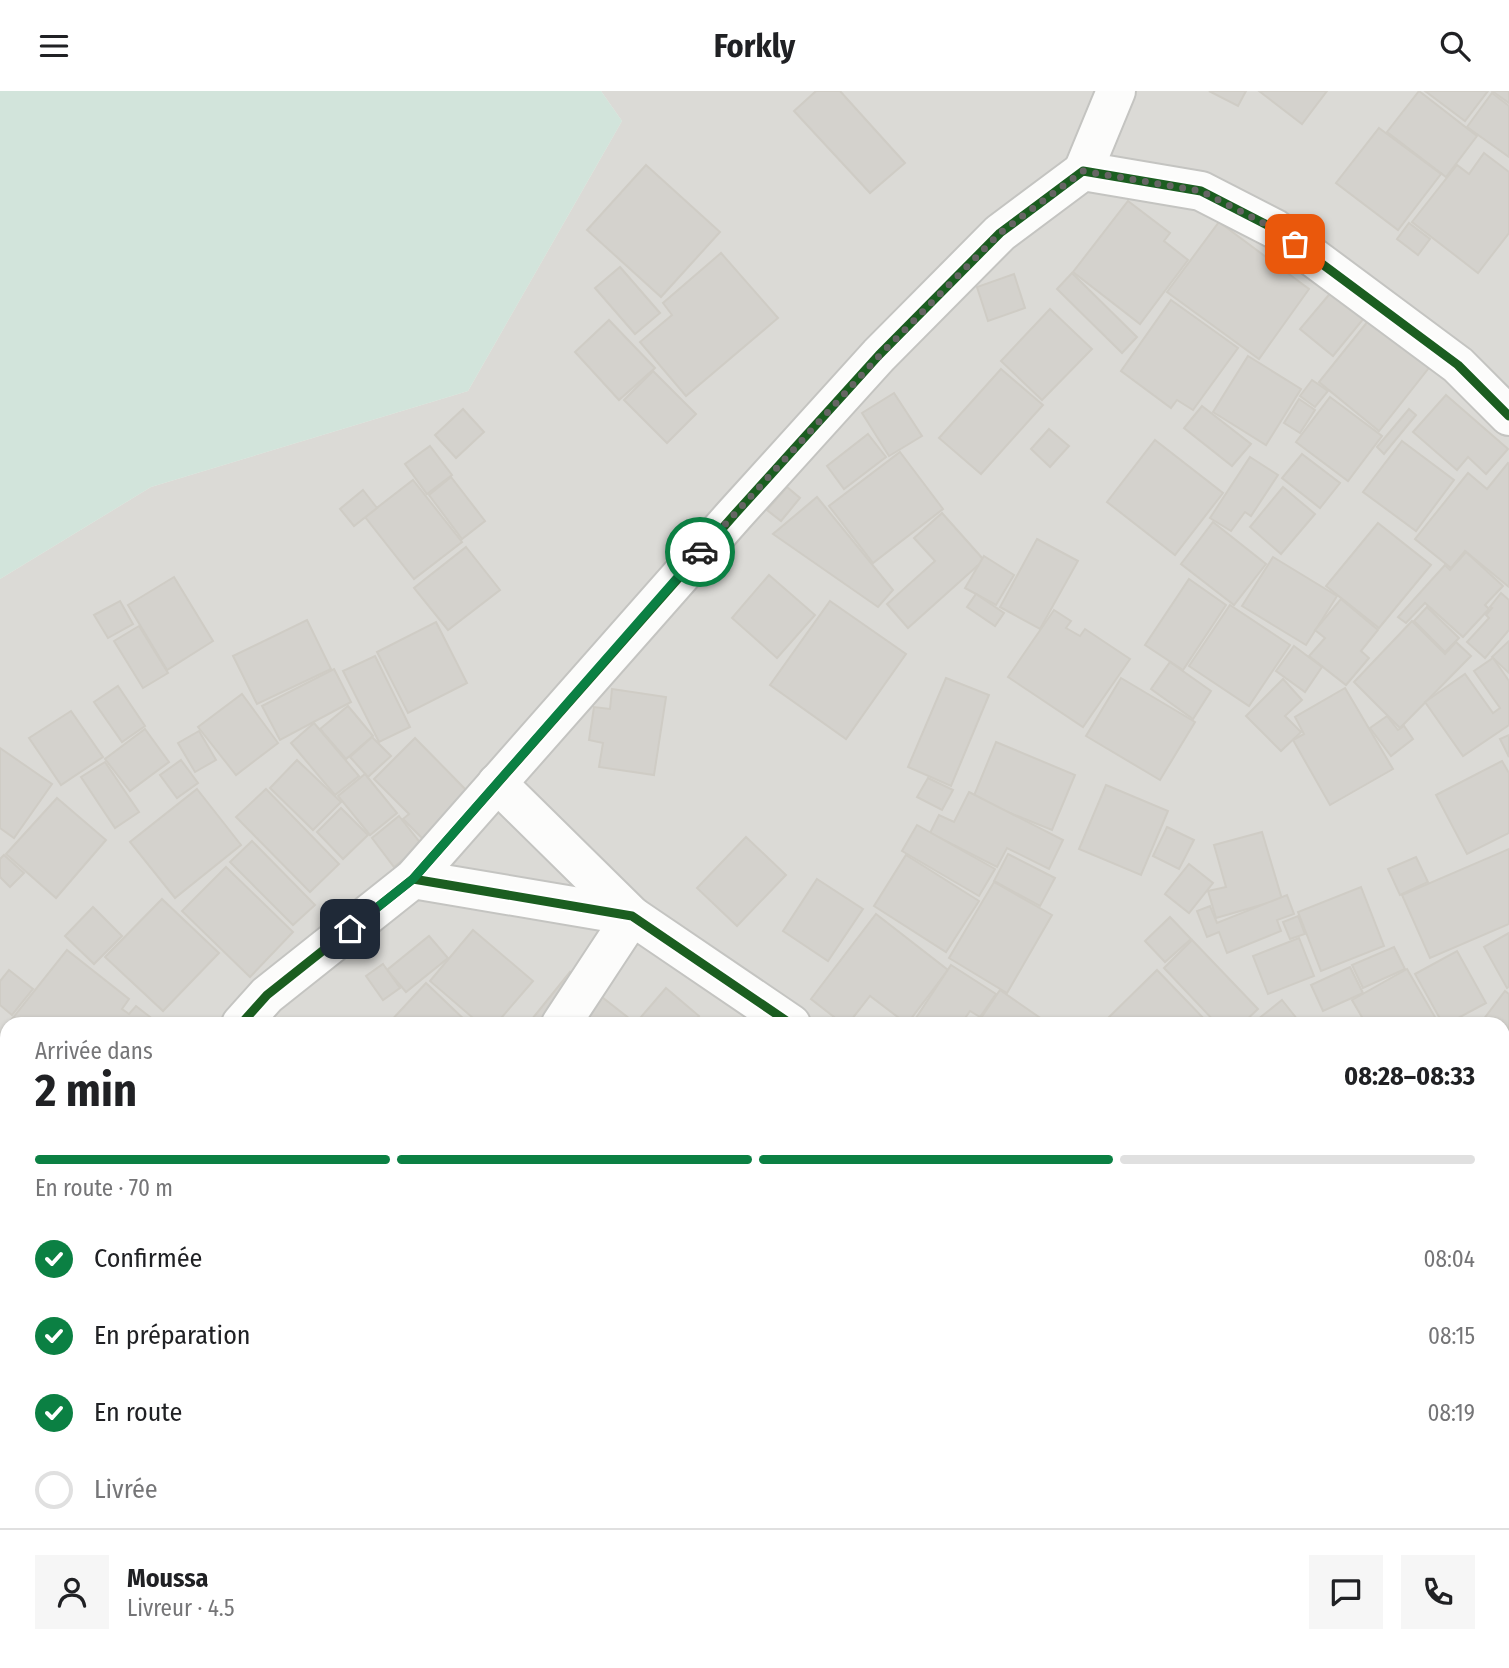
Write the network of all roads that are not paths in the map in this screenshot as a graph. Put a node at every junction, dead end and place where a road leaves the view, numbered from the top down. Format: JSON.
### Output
{"nodes":[{"id":1,"x":1116,"y":91,"type":"edge"},
{"id":2,"x":1083,"y":171,"type":"junction"},
{"id":3,"x":1509,"y":416,"type":"edge"},
{"id":4,"x":497,"y":783,"type":"junction"},
{"id":5,"x":413,"y":879,"type":"junction"},
{"id":6,"x":632,"y":916,"type":"junction"},
{"id":7,"x":247,"y":1017,"type":"edge"},
{"id":8,"x":566,"y":1017,"type":"edge"},
{"id":9,"x":781,"y":1017,"type":"edge"}],
"edges":[{"from":1,"to":2,"type":"street"},
{"from":2,"to":3,"type":"street"},
{"from":2,"to":4,"type":"street"},
{"from":4,"to":5,"type":"street"},
{"from":4,"to":6,"type":"street"},
{"from":5,"to":6,"type":"street"},
{"from":5,"to":7,"type":"street"},
{"from":6,"to":8,"type":"street"},
{"from":6,"to":9,"type":"street"}]}
